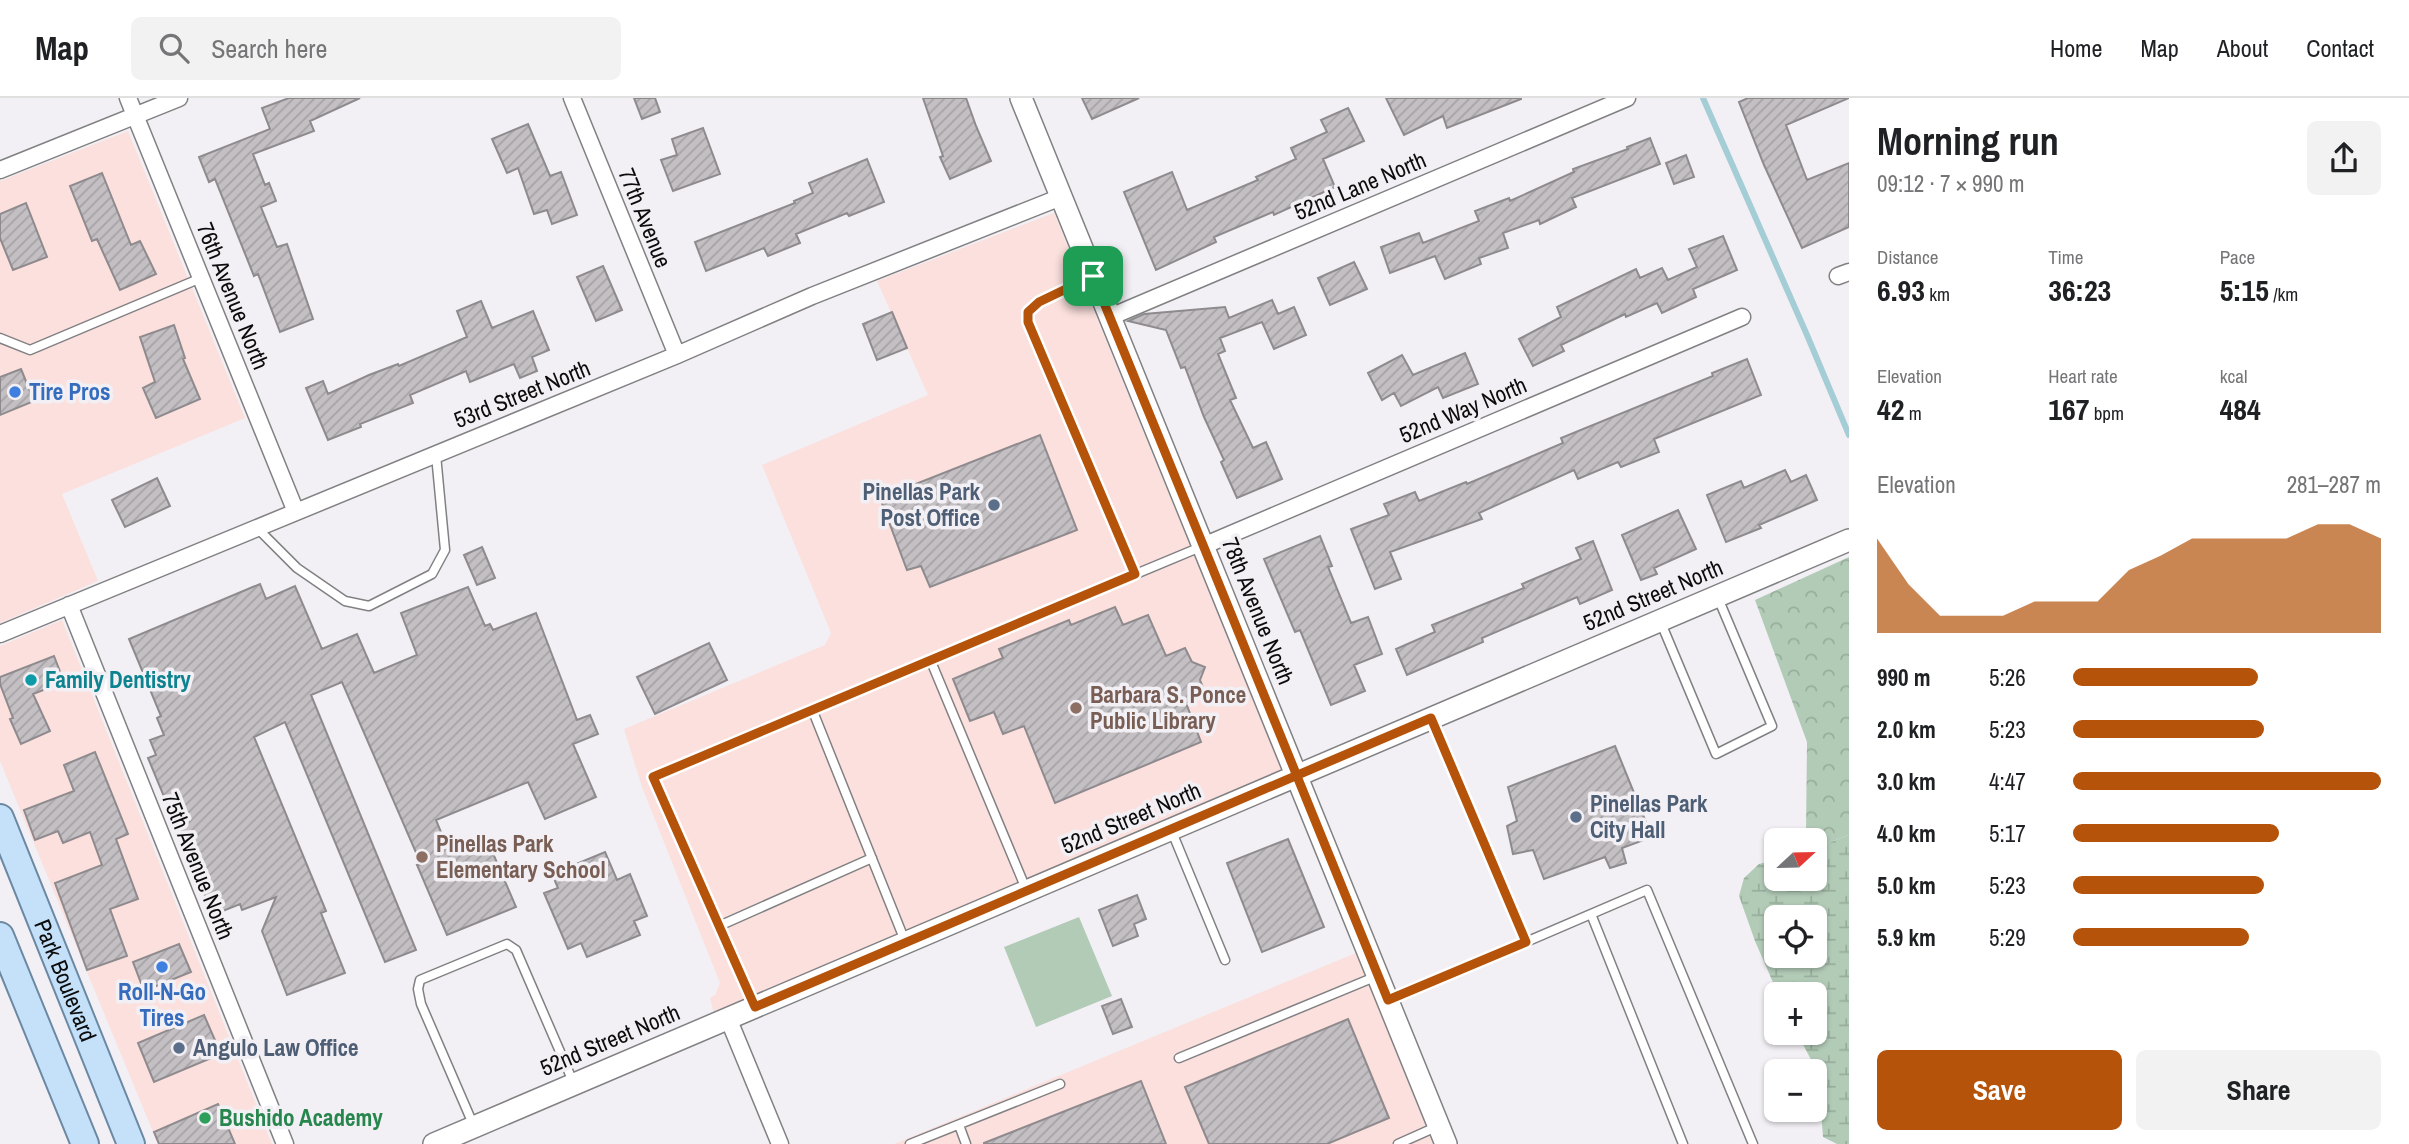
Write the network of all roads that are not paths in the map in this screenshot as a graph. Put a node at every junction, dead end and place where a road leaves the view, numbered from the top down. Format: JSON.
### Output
{"nodes":[{"id":1,"x":128,"y":98,"type":"edge"},
{"id":2,"x":179,"y":98,"type":"edge"},
{"id":3,"x":572,"y":98,"type":"edge"},
{"id":4,"x":1021,"y":98,"type":"edge"},
{"id":5,"x":1627,"y":98,"type":"edge"},
{"id":6,"x":135,"y":117,"type":"junction"},
{"id":7,"x":0,"y":170,"type":"edge"},
{"id":8,"x":1061,"y":197,"type":"junction"},
{"id":9,"x":1093,"y":276,"type":"junction"},
{"id":10,"x":201,"y":278,"type":"junction"},
{"id":11,"x":1110,"y":317,"type":"junction"},
{"id":12,"x":1742,"y":317,"type":"dead end"},
{"id":13,"x":0,"y":338,"type":"edge"},
{"id":14,"x":677,"y":355,"type":"junction"},
{"id":15,"x":436,"y":454,"type":"junction"},
{"id":16,"x":296,"y":512,"type":"junction"},
{"id":17,"x":257,"y":528,"type":"junction"},
{"id":18,"x":1849,"y":540,"type":"edge"},
{"id":19,"x":1203,"y":546,"type":"junction"},
{"id":20,"x":1135,"y":574,"type":"junction"},
{"id":21,"x":1717,"y":596,"type":"junction"},
{"id":22,"x":69,"y":605,"type":"junction"},
{"id":23,"x":1660,"y":620,"type":"junction"},
{"id":24,"x":0,"y":634,"type":"edge"},
{"id":25,"x":930,"y":659,"type":"junction"},
{"id":26,"x":812,"y":709,"type":"junction"},
{"id":27,"x":1431,"y":718,"type":"junction"},
{"id":28,"x":1297,"y":776,"type":"junction"},
{"id":29,"x":0,"y":818,"type":"edge"},
{"id":30,"x":1171,"y":829,"type":"junction"},
{"id":31,"x":872,"y":858,"type":"junction"},
{"id":32,"x":1027,"y":891,"type":"junction"},
{"id":33,"x":1591,"y":914,"type":"junction"},
{"id":34,"x":719,"y":926,"type":"junction"},
{"id":35,"x":0,"y":936,"type":"edge"},
{"id":36,"x":906,"y":942,"type":"junction"},
{"id":37,"x":1526,"y":942,"type":"junction"},
{"id":38,"x":1225,"y":960,"type":"dead end"},
{"id":39,"x":1378,"y":976,"type":"junction"},
{"id":40,"x":1388,"y":1000,"type":"junction"},
{"id":41,"x":755,"y":1007,"type":"junction"},
{"id":42,"x":728,"y":1018,"type":"junction"},
{"id":43,"x":1179,"y":1058,"type":"dead end"},
{"id":44,"x":573,"y":1084,"type":"junction"},
{"id":45,"x":1060,"y":1084,"type":"dead end"},
{"id":46,"x":959,"y":1125,"type":"junction"},
{"id":47,"x":474,"y":1127,"type":"junction"},
{"id":48,"x":1443,"y":1135,"type":"edge"},
{"id":49,"x":441,"y":1143,"type":"edge"},
{"id":50,"x":85,"y":1144,"type":"edge"},
{"id":51,"x":131,"y":1144,"type":"edge"},
{"id":52,"x":285,"y":1144,"type":"edge"},
{"id":53,"x":780,"y":1144,"type":"edge"},
{"id":54,"x":910,"y":1144,"type":"edge"},
{"id":55,"x":966,"y":1144,"type":"edge"},
{"id":56,"x":1398,"y":1144,"type":"edge"},
{"id":57,"x":1683,"y":1144,"type":"edge"},
{"id":58,"x":1753,"y":1144,"type":"edge"}],
"edges":[{"from":1,"to":6,"type":"street","name":"76th Avenue North"},
{"from":2,"to":6,"type":"street"},
{"from":3,"to":14,"type":"street","name":"77th Avenue"},
{"from":4,"to":8,"type":"street","name":"78th Avenue North"},
{"from":5,"to":11,"type":"street","name":"52nd Lane North"},
{"from":6,"to":7,"type":"street"},
{"from":6,"to":10,"type":"street","name":"76th Avenue North"},
{"from":8,"to":9,"type":"street","name":"78th Avenue North"},
{"from":8,"to":14,"type":"street","name":"53rd Street North"},
{"from":9,"to":11,"type":"street","name":"78th Avenue North"},
{"from":9,"to":20,"type":"lane"},
{"from":10,"to":13,"type":"lane"},
{"from":10,"to":16,"type":"street","name":"76th Avenue North"},
{"from":11,"to":19,"type":"street","name":"78th Avenue North"},
{"from":12,"to":19,"type":"street","name":"52nd Way North"},
{"from":14,"to":15,"type":"street","name":"53rd Street North"},
{"from":15,"to":16,"type":"street","name":"53rd Street North"},
{"from":15,"to":17,"type":"lane"},
{"from":16,"to":17,"type":"street","name":"53rd Street North"},
{"from":17,"to":22,"type":"street","name":"53rd Street North"},
{"from":18,"to":21,"type":"street","name":"52nd Street North"},
{"from":19,"to":20,"type":"lane"},
{"from":19,"to":28,"type":"street","name":"78th Avenue North"},
{"from":20,"to":25,"type":"lane"},
{"from":21,"to":23,"type":"street","name":"52nd Street North"},
{"from":21,"to":23,"type":"lane"},
{"from":22,"to":24,"type":"street","name":"53rd Street North"},
{"from":22,"to":52,"type":"street","name":"75th Avenue North"},
{"from":23,"to":27,"type":"street","name":"52nd Street North"},
{"from":25,"to":26,"type":"lane"},
{"from":25,"to":32,"type":"lane"},
{"from":26,"to":31,"type":"lane"},
{"from":26,"to":34,"type":"lane"},
{"from":27,"to":28,"type":"street","name":"52nd Street North"},
{"from":27,"to":37,"type":"lane"},
{"from":28,"to":30,"type":"street","name":"52nd Street North"},
{"from":28,"to":39,"type":"street","name":"78th Avenue North"},
{"from":29,"to":51,"type":"main road","name":"Park Boulevard"},
{"from":30,"to":32,"type":"street","name":"52nd Street North"},
{"from":30,"to":38,"type":"lane"},
{"from":31,"to":34,"type":"lane"},
{"from":31,"to":36,"type":"lane"},
{"from":32,"to":36,"type":"street","name":"52nd Street North"},
{"from":33,"to":37,"type":"lane"},
{"from":33,"to":57,"type":"lane"},
{"from":33,"to":58,"type":"lane"},
{"from":34,"to":41,"type":"lane"},
{"from":35,"to":50,"type":"main road","name":"Park Boulevard"},
{"from":36,"to":41,"type":"street","name":"52nd Street North"},
{"from":37,"to":40,"type":"lane"},
{"from":39,"to":40,"type":"street","name":"78th Avenue North"},
{"from":39,"to":43,"type":"lane"},
{"from":40,"to":48,"type":"street","name":"78th Avenue North"},
{"from":41,"to":42,"type":"street","name":"52nd Street North"},
{"from":42,"to":44,"type":"street","name":"52nd Street North"},
{"from":42,"to":53,"type":"street"},
{"from":44,"to":47,"type":"street","name":"52nd Street North"},
{"from":44,"to":47,"type":"lane"},
{"from":45,"to":46,"type":"lane"},
{"from":46,"to":54,"type":"lane"},
{"from":46,"to":55,"type":"lane"},
{"from":47,"to":49,"type":"street","name":"52nd Street North"},
{"from":48,"to":56,"type":"lane"}]}
